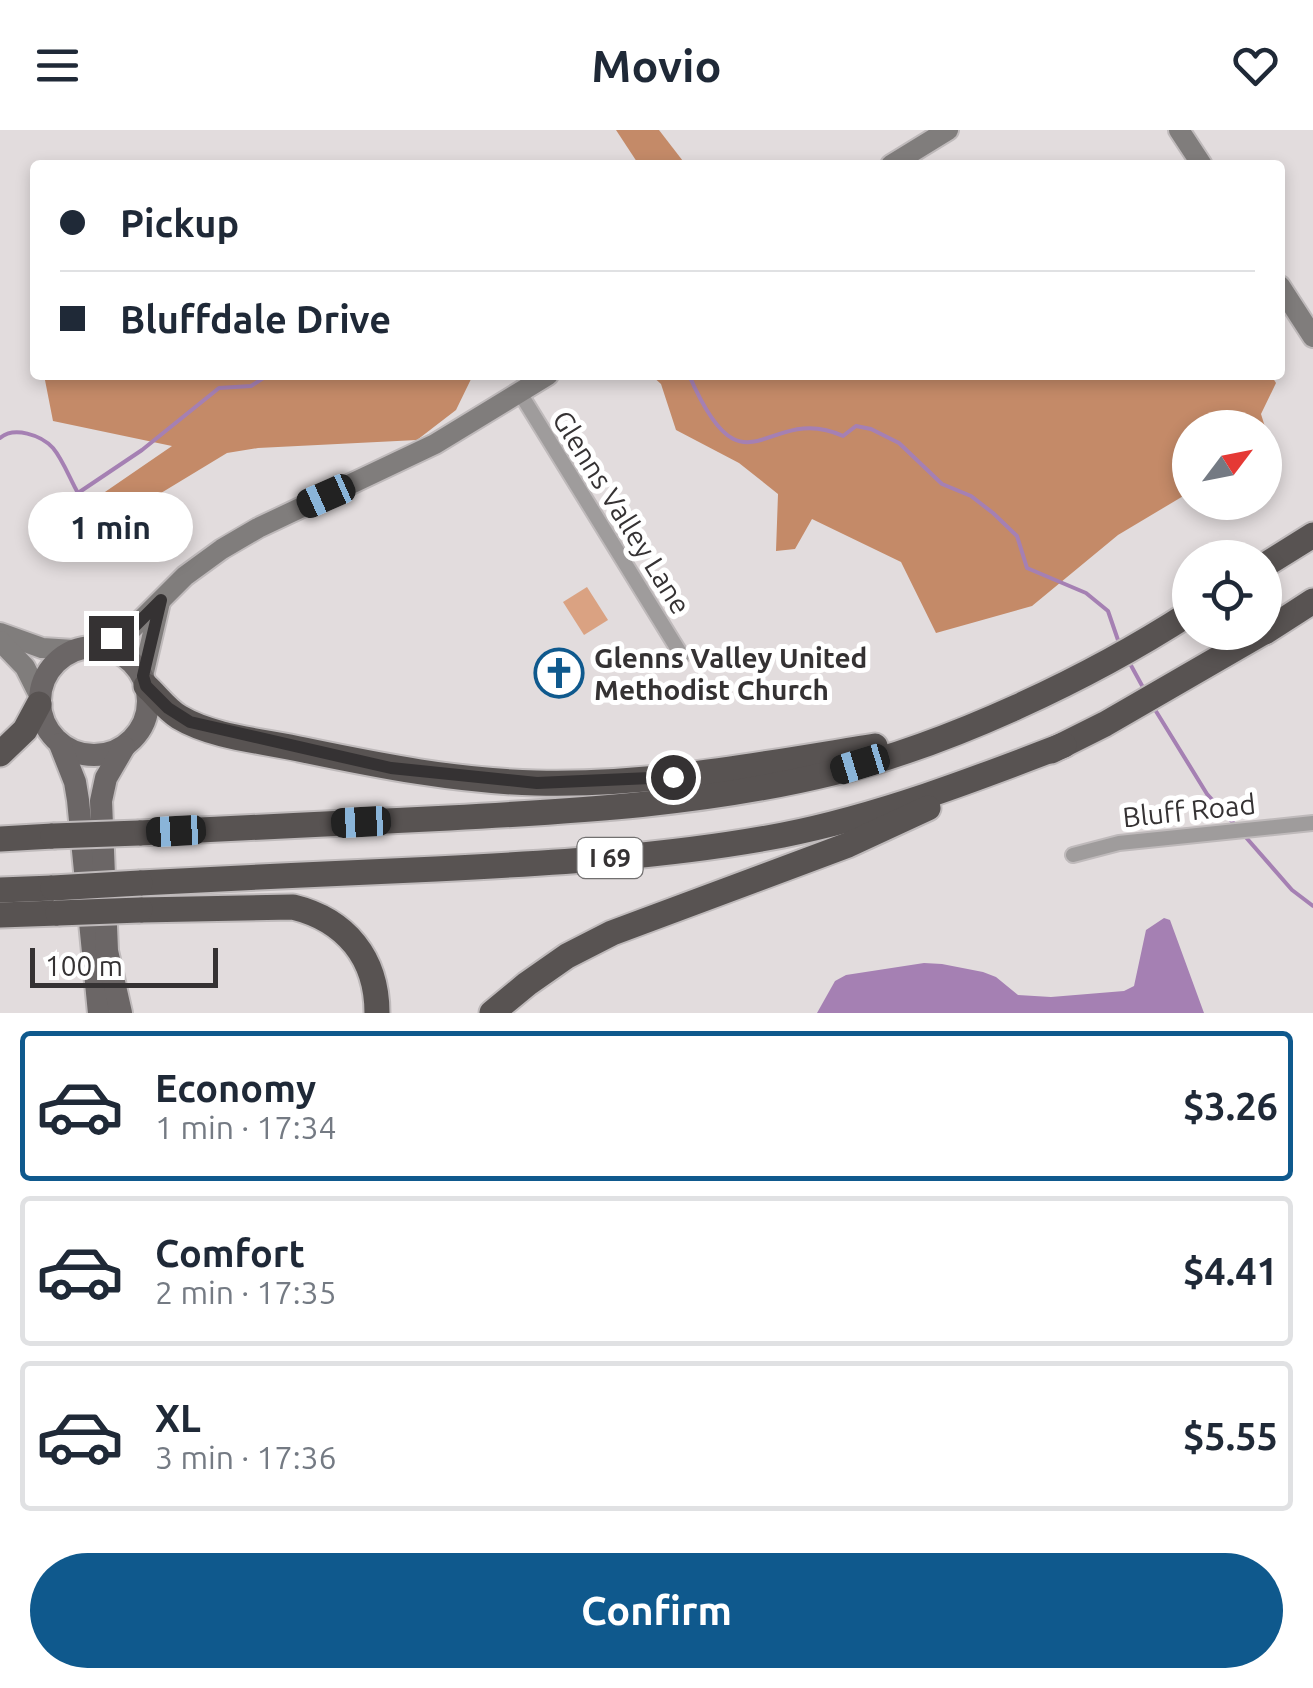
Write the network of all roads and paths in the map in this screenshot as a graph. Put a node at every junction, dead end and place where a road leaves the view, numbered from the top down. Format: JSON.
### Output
{"nodes":[{"id":1,"x":948,"y":130,"type":"edge"},
{"id":2,"x":1179,"y":130,"type":"edge"},
{"id":3,"x":899,"y":160,"type":"edge"},
{"id":4,"x":1199,"y":160,"type":"edge"},
{"id":5,"x":1285,"y":294,"type":"edge"},
{"id":6,"x":1313,"y":338,"type":"edge"},
{"id":7,"x":540,"y":380,"type":"edge"},
{"id":8,"x":520,"y":393,"type":"junction"},
{"id":9,"x":1313,"y":535,"type":"edge"},
{"id":10,"x":1282,"y":555,"type":"edge"},
{"id":11,"x":161,"y":600,"type":"junction"},
{"id":12,"x":1313,"y":601,"type":"edge"},
{"id":13,"x":1282,"y":621,"type":"edge"},
{"id":14,"x":1172,"y":623,"type":"edge"},
{"id":15,"x":0,"y":633,"type":"edge"},
{"id":16,"x":0,"y":641,"type":"edge"},
{"id":17,"x":84,"y":648,"type":"junction"},
{"id":18,"x":1235,"y":650,"type":"edge"},
{"id":19,"x":682,"y":656,"type":"dead end"},
{"id":20,"x":144,"y":681,"type":"junction"},
{"id":21,"x":39,"y":699,"type":"junction"},
{"id":22,"x":949,"y":734,"type":"junction"},
{"id":23,"x":60,"y":744,"type":"junction"},
{"id":24,"x":1064,"y":745,"type":"junction"},
{"id":25,"x":124,"y":747,"type":"junction"},
{"id":26,"x":0,"y":754,"type":"edge"},
{"id":27,"x":1313,"y":823,"type":"edge"},
{"id":28,"x":0,"y":839,"type":"edge"},
{"id":29,"x":1073,"y":855,"type":"dead end"},
{"id":30,"x":0,"y":890,"type":"edge"},
{"id":31,"x":56,"y":901,"type":"junction"},
{"id":32,"x":0,"y":915,"type":"edge"},
{"id":33,"x":99,"y":1013,"type":"edge"},
{"id":34,"x":120,"y":1013,"type":"edge"},
{"id":35,"x":377,"y":1013,"type":"edge"},
{"id":36,"x":492,"y":1013,"type":"edge"}],
"edges":[{"from":1,"to":3,"type":"street"},
{"from":2,"to":4,"type":"street"},
{"from":5,"to":6,"type":"street"},
{"from":7,"to":8,"type":"street"},
{"from":8,"to":11,"type":"street"},
{"from":8,"to":19,"type":"street","name":"Glenns Valley Lane"},
{"from":9,"to":10,"type":"highway"},
{"from":11,"to":17,"type":"street"},
{"from":11,"to":20,"type":"street"},
{"from":12,"to":13,"type":"highway","number":"I 69"},
{"from":14,"to":22,"type":"highway","number":"I 69"},
{"from":15,"to":17,"type":"street"},
{"from":16,"to":21,"type":"street"},
{"from":17,"to":20,"type":"main road"},
{"from":17,"to":21,"type":"main road"},
{"from":18,"to":24,"type":"highway","number":"I 69"},
{"from":20,"to":22,"type":"highway"},
{"from":20,"to":25,"type":"main road"},
{"from":21,"to":23,"type":"main road"},
{"from":21,"to":26,"type":"highway"},
{"from":22,"to":28,"type":"highway","number":"I 69","bridge":true},
{"from":23,"to":25,"type":"main road"},
{"from":23,"to":33,"type":"main road"},
{"from":24,"to":31,"type":"highway","number":"I 69","bridge":true},
{"from":24,"to":36,"type":"highway"},
{"from":25,"to":34,"type":"main road"},
{"from":27,"to":29,"type":"street","name":"Bluff Road"},
{"from":30,"to":31,"type":"highway","number":"I 69"},
{"from":31,"to":32,"type":"highway"},
{"from":31,"to":35,"type":"highway","bridge":true}]}
